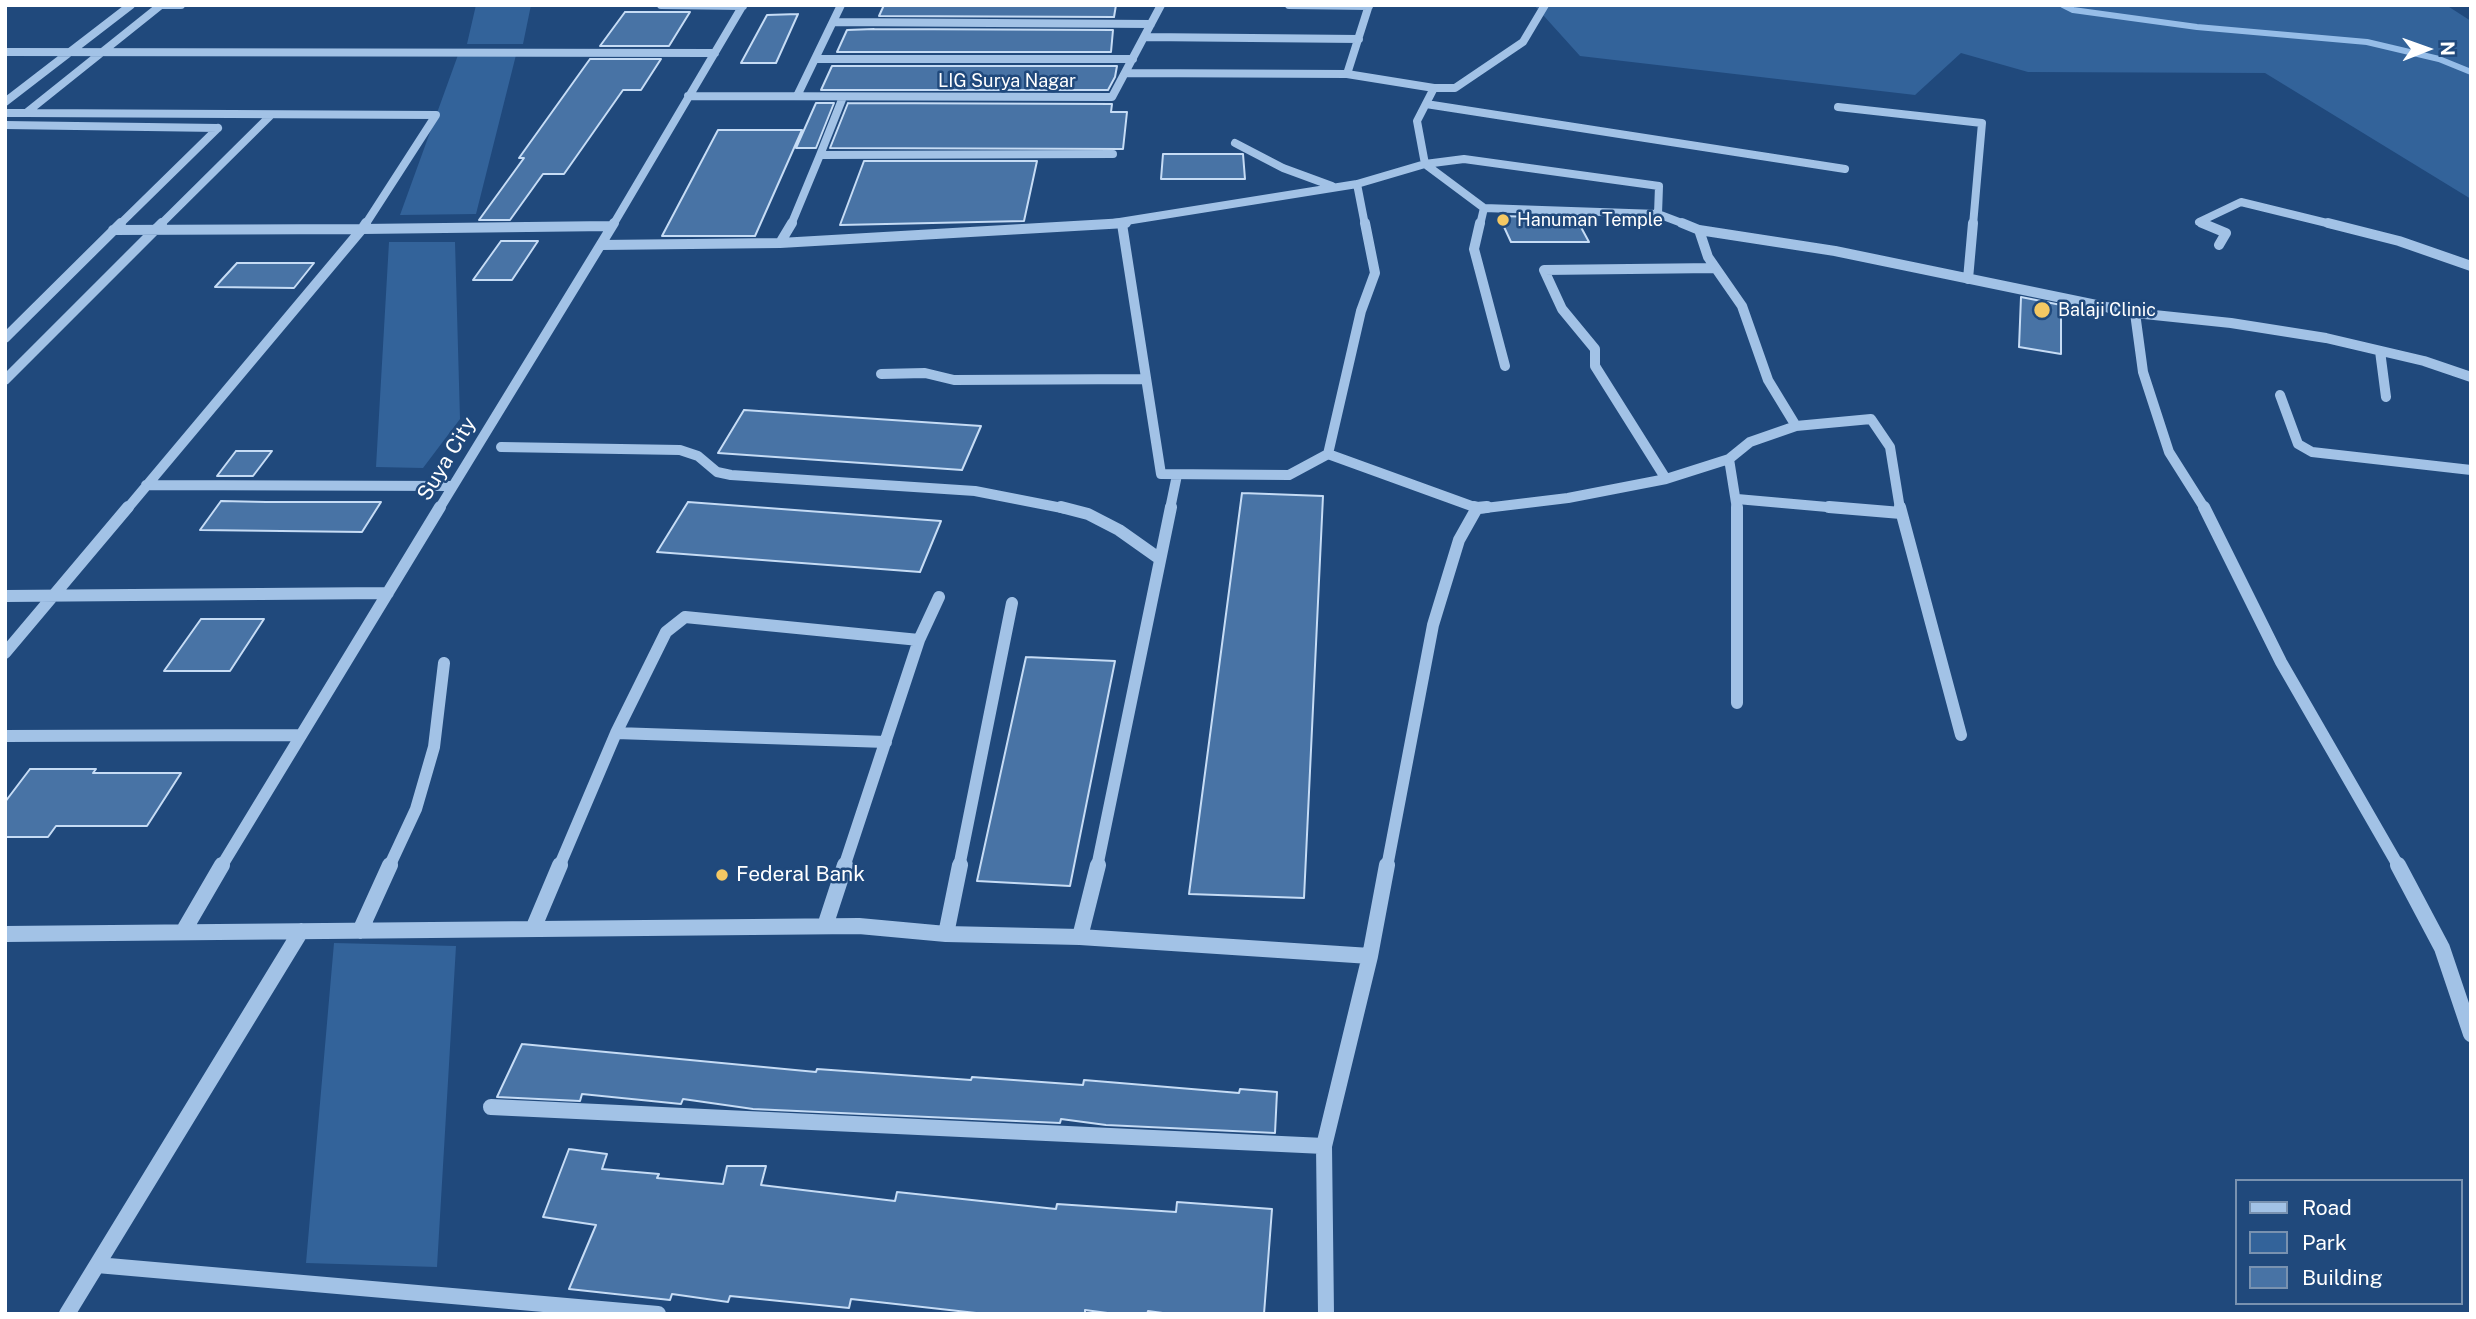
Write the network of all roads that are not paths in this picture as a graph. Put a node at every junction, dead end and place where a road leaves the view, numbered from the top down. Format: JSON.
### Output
{"nodes":[{"id":1,"x":131,"y":5,"type":"edge"},
{"id":2,"x":161,"y":5,"type":"edge"},
{"id":3,"x":181,"y":5,"type":"edge"},
{"id":4,"x":661,"y":5,"type":"edge"},
{"id":5,"x":743,"y":5,"type":"edge"},
{"id":6,"x":841,"y":5,"type":"edge"},
{"id":7,"x":1161,"y":5,"type":"edge"},
{"id":8,"x":1289,"y":5,"type":"edge"},
{"id":9,"x":1369,"y":5,"type":"edge"},
{"id":10,"x":1545,"y":5,"type":"edge"},
{"id":11,"x":833,"y":22,"type":"junction"},
{"id":12,"x":1151,"y":24,"type":"junction"},
{"id":13,"x":1144,"y":37,"type":"junction"},
{"id":14,"x":1359,"y":39,"type":"junction"},
{"id":15,"x":5,"y":52,"type":"edge"},
{"id":16,"x":70,"y":52,"type":"junction"},
{"id":17,"x":102,"y":52,"type":"junction"},
{"id":18,"x":715,"y":53,"type":"junction"},
{"id":19,"x":815,"y":58,"type":"junction"},
{"id":20,"x":1133,"y":60,"type":"junction"},
{"id":21,"x":1125,"y":73,"type":"junction"},
{"id":22,"x":1347,"y":74,"type":"junction"},
{"id":23,"x":1434,"y":88,"type":"junction"},
{"id":24,"x":688,"y":96,"type":"junction"},
{"id":25,"x":797,"y":96,"type":"junction"},
{"id":26,"x":843,"y":97,"type":"junction"},
{"id":27,"x":5,"y":102,"type":"edge"},
{"id":28,"x":1426,"y":104,"type":"junction"},
{"id":29,"x":1838,"y":107,"type":"dead end"},
{"id":30,"x":5,"y":113,"type":"edge"},
{"id":31,"x":26,"y":113,"type":"junction"},
{"id":32,"x":271,"y":115,"type":"junction"},
{"id":33,"x":8,"y":125,"type":"edge"},
{"id":34,"x":1235,"y":143,"type":"dead end"},
{"id":35,"x":1113,"y":154,"type":"dead end"},
{"id":36,"x":820,"y":155,"type":"junction"},
{"id":37,"x":1425,"y":164,"type":"junction"},
{"id":38,"x":1844,"y":169,"type":"dead end"},
{"id":39,"x":1357,"y":184,"type":"junction"},
{"id":40,"x":1336,"y":188,"type":"junction"},
{"id":41,"x":1484,"y":208,"type":"junction"},
{"id":42,"x":1658,"y":214,"type":"junction"},
{"id":43,"x":1122,"y":224,"type":"junction"},
{"id":44,"x":610,"y":226,"type":"junction"},
{"id":45,"x":362,"y":229,"type":"junction"},
{"id":46,"x":113,"y":230,"type":"junction"},
{"id":47,"x":155,"y":230,"type":"junction"},
{"id":48,"x":1699,"y":230,"type":"junction"},
{"id":49,"x":780,"y":243,"type":"junction"},
{"id":50,"x":601,"y":245,"type":"junction"},
{"id":51,"x":2219,"y":245,"type":"dead end"},
{"id":52,"x":2471,"y":266,"type":"edge"},
{"id":53,"x":1716,"y":268,"type":"junction"},
{"id":54,"x":1968,"y":279,"type":"junction"},
{"id":55,"x":2135,"y":313,"type":"junction"},
{"id":56,"x":5,"y":338,"type":"edge"},
{"id":57,"x":2380,"y":351,"type":"junction"},
{"id":58,"x":1505,"y":366,"type":"dead end"},
{"id":59,"x":881,"y":374,"type":"dead end"},
{"id":60,"x":2471,"y":377,"type":"edge"},
{"id":61,"x":1146,"y":379,"type":"junction"},
{"id":62,"x":5,"y":380,"type":"edge"},
{"id":63,"x":2280,"y":395,"type":"dead end"},
{"id":64,"x":2386,"y":397,"type":"dead end"},
{"id":65,"x":1796,"y":426,"type":"junction"},
{"id":66,"x":501,"y":447,"type":"dead end"},
{"id":67,"x":1328,"y":454,"type":"junction"},
{"id":68,"x":1729,"y":459,"type":"junction"},
{"id":69,"x":2471,"y":470,"type":"edge"},
{"id":70,"x":1177,"y":474,"type":"junction"},
{"id":71,"x":1666,"y":479,"type":"junction"},
{"id":72,"x":146,"y":485,"type":"junction"},
{"id":73,"x":453,"y":486,"type":"junction"},
{"id":74,"x":1737,"y":499,"type":"junction"},
{"id":75,"x":1477,"y":508,"type":"junction"},
{"id":76,"x":1901,"y":513,"type":"junction"},
{"id":77,"x":1160,"y":559,"type":"junction"},
{"id":78,"x":388,"y":593,"type":"junction"},
{"id":79,"x":5,"y":596,"type":"edge"},
{"id":80,"x":51,"y":596,"type":"junction"},
{"id":81,"x":939,"y":597,"type":"dead end"},
{"id":82,"x":1012,"y":604,"type":"dead end"},
{"id":83,"x":919,"y":640,"type":"junction"},
{"id":84,"x":5,"y":653,"type":"edge"},
{"id":85,"x":444,"y":663,"type":"dead end"},
{"id":86,"x":1737,"y":703,"type":"dead end"},
{"id":87,"x":616,"y":733,"type":"junction"},
{"id":88,"x":299,"y":735,"type":"junction"},
{"id":89,"x":1961,"y":735,"type":"dead end"},
{"id":90,"x":5,"y":736,"type":"edge"},
{"id":91,"x":886,"y":742,"type":"junction"},
{"id":92,"x":825,"y":926,"type":"junction"},
{"id":93,"x":533,"y":929,"type":"junction"},
{"id":94,"x":360,"y":930,"type":"junction"},
{"id":95,"x":301,"y":931,"type":"junction"},
{"id":96,"x":183,"y":932,"type":"junction"},
{"id":97,"x":5,"y":934,"type":"edge"},
{"id":98,"x":946,"y":934,"type":"junction"},
{"id":99,"x":1080,"y":937,"type":"junction"},
{"id":100,"x":1370,"y":956,"type":"junction"},
{"id":101,"x":2471,"y":1034,"type":"edge"},
{"id":102,"x":491,"y":1107,"type":"dead end"},
{"id":103,"x":1324,"y":1146,"type":"junction"},
{"id":104,"x":97,"y":1265,"type":"junction"},
{"id":105,"x":67,"y":1314,"type":"edge"},
{"id":106,"x":657,"y":1314,"type":"edge"},
{"id":107,"x":1326,"y":1314,"type":"edge"}],
"edges":[{"from":1,"to":16,"type":"street"},
{"from":2,"to":3,"type":"street"},
{"from":2,"to":17,"type":"street"},
{"from":4,"to":5,"type":"street"},
{"from":5,"to":18,"type":"street","name":"Suya City"},
{"from":6,"to":11,"type":"street"},
{"from":7,"to":12,"type":"street","name":"LIG Surya Nagar"},
{"from":8,"to":9,"type":"street"},
{"from":9,"to":14,"type":"street"},
{"from":10,"to":23,"type":"street"},
{"from":11,"to":12,"type":"street"},
{"from":11,"to":19,"type":"street"},
{"from":12,"to":13,"type":"street","name":"LIG Surya Nagar"},
{"from":13,"to":14,"type":"street"},
{"from":13,"to":20,"type":"street","name":"LIG Surya Nagar"},
{"from":14,"to":22,"type":"street"},
{"from":15,"to":16,"type":"street"},
{"from":16,"to":17,"type":"street"},
{"from":16,"to":27,"type":"street"},
{"from":17,"to":18,"type":"street"},
{"from":17,"to":31,"type":"street"},
{"from":18,"to":24,"type":"street","name":"Suya City"},
{"from":19,"to":20,"type":"street"},
{"from":19,"to":25,"type":"street"},
{"from":20,"to":21,"type":"street","name":"LIG Surya Nagar"},
{"from":21,"to":22,"type":"street"},
{"from":21,"to":26,"type":"street","name":"LIG Surya Nagar"},
{"from":22,"to":23,"type":"street"},
{"from":23,"to":28,"type":"street"},
{"from":24,"to":25,"type":"street","name":"LIG Surya Nagar"},
{"from":24,"to":44,"type":"street","name":"Suya City"},
{"from":25,"to":26,"type":"street","name":"LIG Surya Nagar"},
{"from":26,"to":36,"type":"street"},
{"from":28,"to":37,"type":"street"},
{"from":28,"to":38,"type":"street"},
{"from":29,"to":54,"type":"street"},
{"from":30,"to":31,"type":"street"},
{"from":31,"to":32,"type":"street"},
{"from":31,"to":33,"type":"street"},
{"from":32,"to":45,"type":"street"},
{"from":32,"to":47,"type":"street"},
{"from":33,"to":46,"type":"street"},
{"from":34,"to":40,"type":"street"},
{"from":35,"to":36,"type":"street"},
{"from":36,"to":49,"type":"street"},
{"from":37,"to":39,"type":"street"},
{"from":37,"to":41,"type":"street"},
{"from":37,"to":42,"type":"street"},
{"from":39,"to":40,"type":"street"},
{"from":39,"to":67,"type":"street"},
{"from":40,"to":43,"type":"street"},
{"from":41,"to":42,"type":"street"},
{"from":41,"to":58,"type":"street"},
{"from":42,"to":48,"type":"street"},
{"from":43,"to":49,"type":"street"},
{"from":43,"to":61,"type":"street"},
{"from":44,"to":45,"type":"street"},
{"from":44,"to":50,"type":"street","name":"Suya City"},
{"from":45,"to":47,"type":"street"},
{"from":45,"to":72,"type":"street"},
{"from":46,"to":47,"type":"street"},
{"from":46,"to":56,"type":"street"},
{"from":47,"to":62,"type":"street"},
{"from":48,"to":53,"type":"street"},
{"from":48,"to":54,"type":"street"},
{"from":49,"to":50,"type":"street"},
{"from":50,"to":73,"type":"street","name":"Suya City"},
{"from":51,"to":52,"type":"street"},
{"from":53,"to":65,"type":"street"},
{"from":53,"to":71,"type":"street"},
{"from":54,"to":55,"type":"street"},
{"from":55,"to":57,"type":"street"},
{"from":55,"to":101,"type":"street"},
{"from":57,"to":60,"type":"street"},
{"from":57,"to":64,"type":"street"},
{"from":59,"to":61,"type":"street"},
{"from":61,"to":70,"type":"street"},
{"from":63,"to":69,"type":"street"},
{"from":65,"to":68,"type":"street"},
{"from":65,"to":76,"type":"street"},
{"from":66,"to":77,"type":"street"},
{"from":67,"to":70,"type":"street"},
{"from":67,"to":75,"type":"street"},
{"from":68,"to":71,"type":"street"},
{"from":68,"to":74,"type":"street"},
{"from":70,"to":77,"type":"street"},
{"from":71,"to":75,"type":"street"},
{"from":72,"to":73,"type":"street"},
{"from":72,"to":80,"type":"street"},
{"from":73,"to":78,"type":"street","name":"Suya City"},
{"from":74,"to":76,"type":"street"},
{"from":74,"to":86,"type":"street"},
{"from":75,"to":100,"type":"street"},
{"from":76,"to":89,"type":"street"},
{"from":77,"to":99,"type":"street"},
{"from":78,"to":80,"type":"street"},
{"from":78,"to":88,"type":"street","name":"Suya City"},
{"from":79,"to":80,"type":"street"},
{"from":80,"to":84,"type":"street"},
{"from":81,"to":83,"type":"street"},
{"from":82,"to":98,"type":"street"},
{"from":83,"to":87,"type":"street"},
{"from":83,"to":91,"type":"street"},
{"from":85,"to":94,"type":"street"},
{"from":87,"to":91,"type":"street"},
{"from":87,"to":93,"type":"street"},
{"from":88,"to":90,"type":"street"},
{"from":88,"to":96,"type":"street","name":"Suya City"},
{"from":91,"to":92,"type":"street"},
{"from":92,"to":93,"type":"street"},
{"from":92,"to":98,"type":"street"},
{"from":93,"to":94,"type":"street"},
{"from":94,"to":95,"type":"street"},
{"from":95,"to":96,"type":"street"},
{"from":95,"to":104,"type":"street"},
{"from":96,"to":97,"type":"street"},
{"from":98,"to":99,"type":"street"},
{"from":99,"to":100,"type":"street"},
{"from":100,"to":103,"type":"street"},
{"from":102,"to":103,"type":"street"},
{"from":103,"to":107,"type":"street"},
{"from":104,"to":105,"type":"street"},
{"from":104,"to":106,"type":"street"}]}
